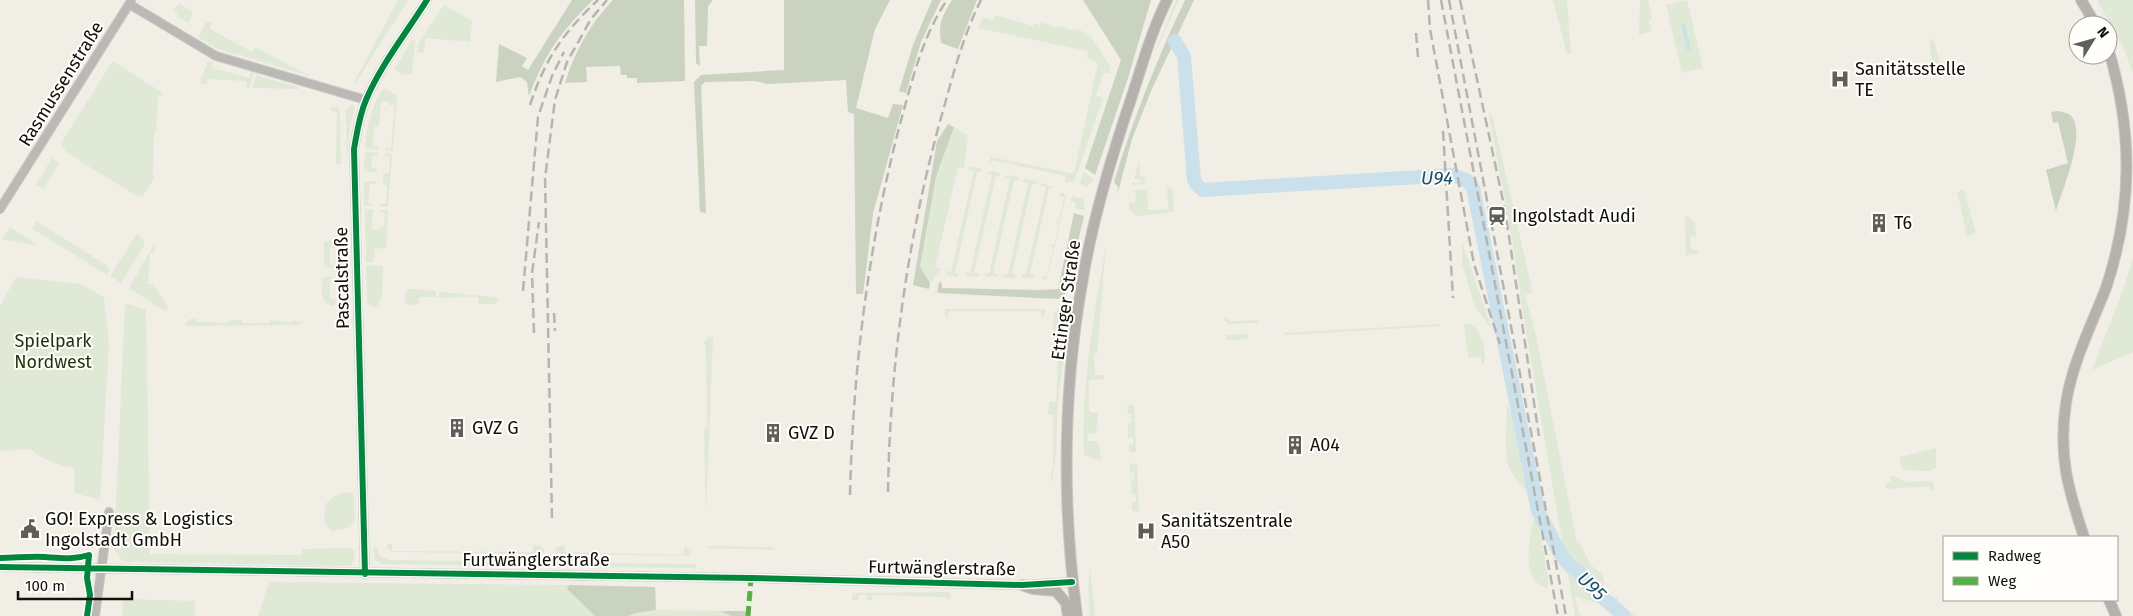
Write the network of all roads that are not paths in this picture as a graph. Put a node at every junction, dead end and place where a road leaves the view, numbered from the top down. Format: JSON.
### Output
{"nodes":[{"id":1,"x":427,"y":0,"type":"edge"},
{"id":2,"x":1167,"y":0,"type":"edge"},
{"id":3,"x":2081,"y":0,"type":"edge"},
{"id":4,"x":130,"y":2,"type":"edge"},
{"id":5,"x":2090,"y":15,"type":"edge"},
{"id":6,"x":2115,"y":65,"type":"edge"},
{"id":7,"x":366,"y":100,"type":"junction"},
{"id":8,"x":0,"y":209,"type":"edge"},
{"id":9,"x":109,"y":512,"type":"dead end"},
{"id":10,"x":2084,"y":536,"type":"edge"},
{"id":11,"x":0,"y":568,"type":"edge"},
{"id":12,"x":101,"y":569,"type":"junction"},
{"id":13,"x":365,"y":574,"type":"junction"},
{"id":14,"x":1072,"y":582,"type":"junction"},
{"id":15,"x":1022,"y":585,"type":"junction"},
{"id":16,"x":2109,"y":601,"type":"edge"},
{"id":17,"x":95,"y":616,"type":"edge"},
{"id":18,"x":1068,"y":616,"type":"edge"},
{"id":19,"x":1077,"y":616,"type":"edge"},
{"id":20,"x":2116,"y":616,"type":"edge"}],
"edges":[{"from":1,"to":7,"type":"street","name":"Pascalstraße"},
{"from":2,"to":14,"type":"main road","name":"Ettinger Straße"},
{"from":3,"to":5,"type":"main road"},
{"from":4,"to":7,"type":"street"},
{"from":4,"to":8,"type":"street","name":"Rasmussenstraße"},
{"from":6,"to":10,"type":"main road"},
{"from":7,"to":13,"type":"street","name":"Pascalstraße"},
{"from":9,"to":12,"type":"street"},
{"from":11,"to":12,"type":"street","name":"Furtwänglerstraße"},
{"from":12,"to":13,"type":"street","name":"Furtwänglerstraße"},
{"from":12,"to":17,"type":"street"},
{"from":13,"to":15,"type":"street","name":"Furtwänglerstraße"},
{"from":14,"to":15,"type":"street","name":"Furtwänglerstraße"},
{"from":14,"to":19,"type":"main road","name":"Ettinger Straße"},
{"from":15,"to":18,"type":"main road"},
{"from":16,"to":20,"type":"main road"}]}
